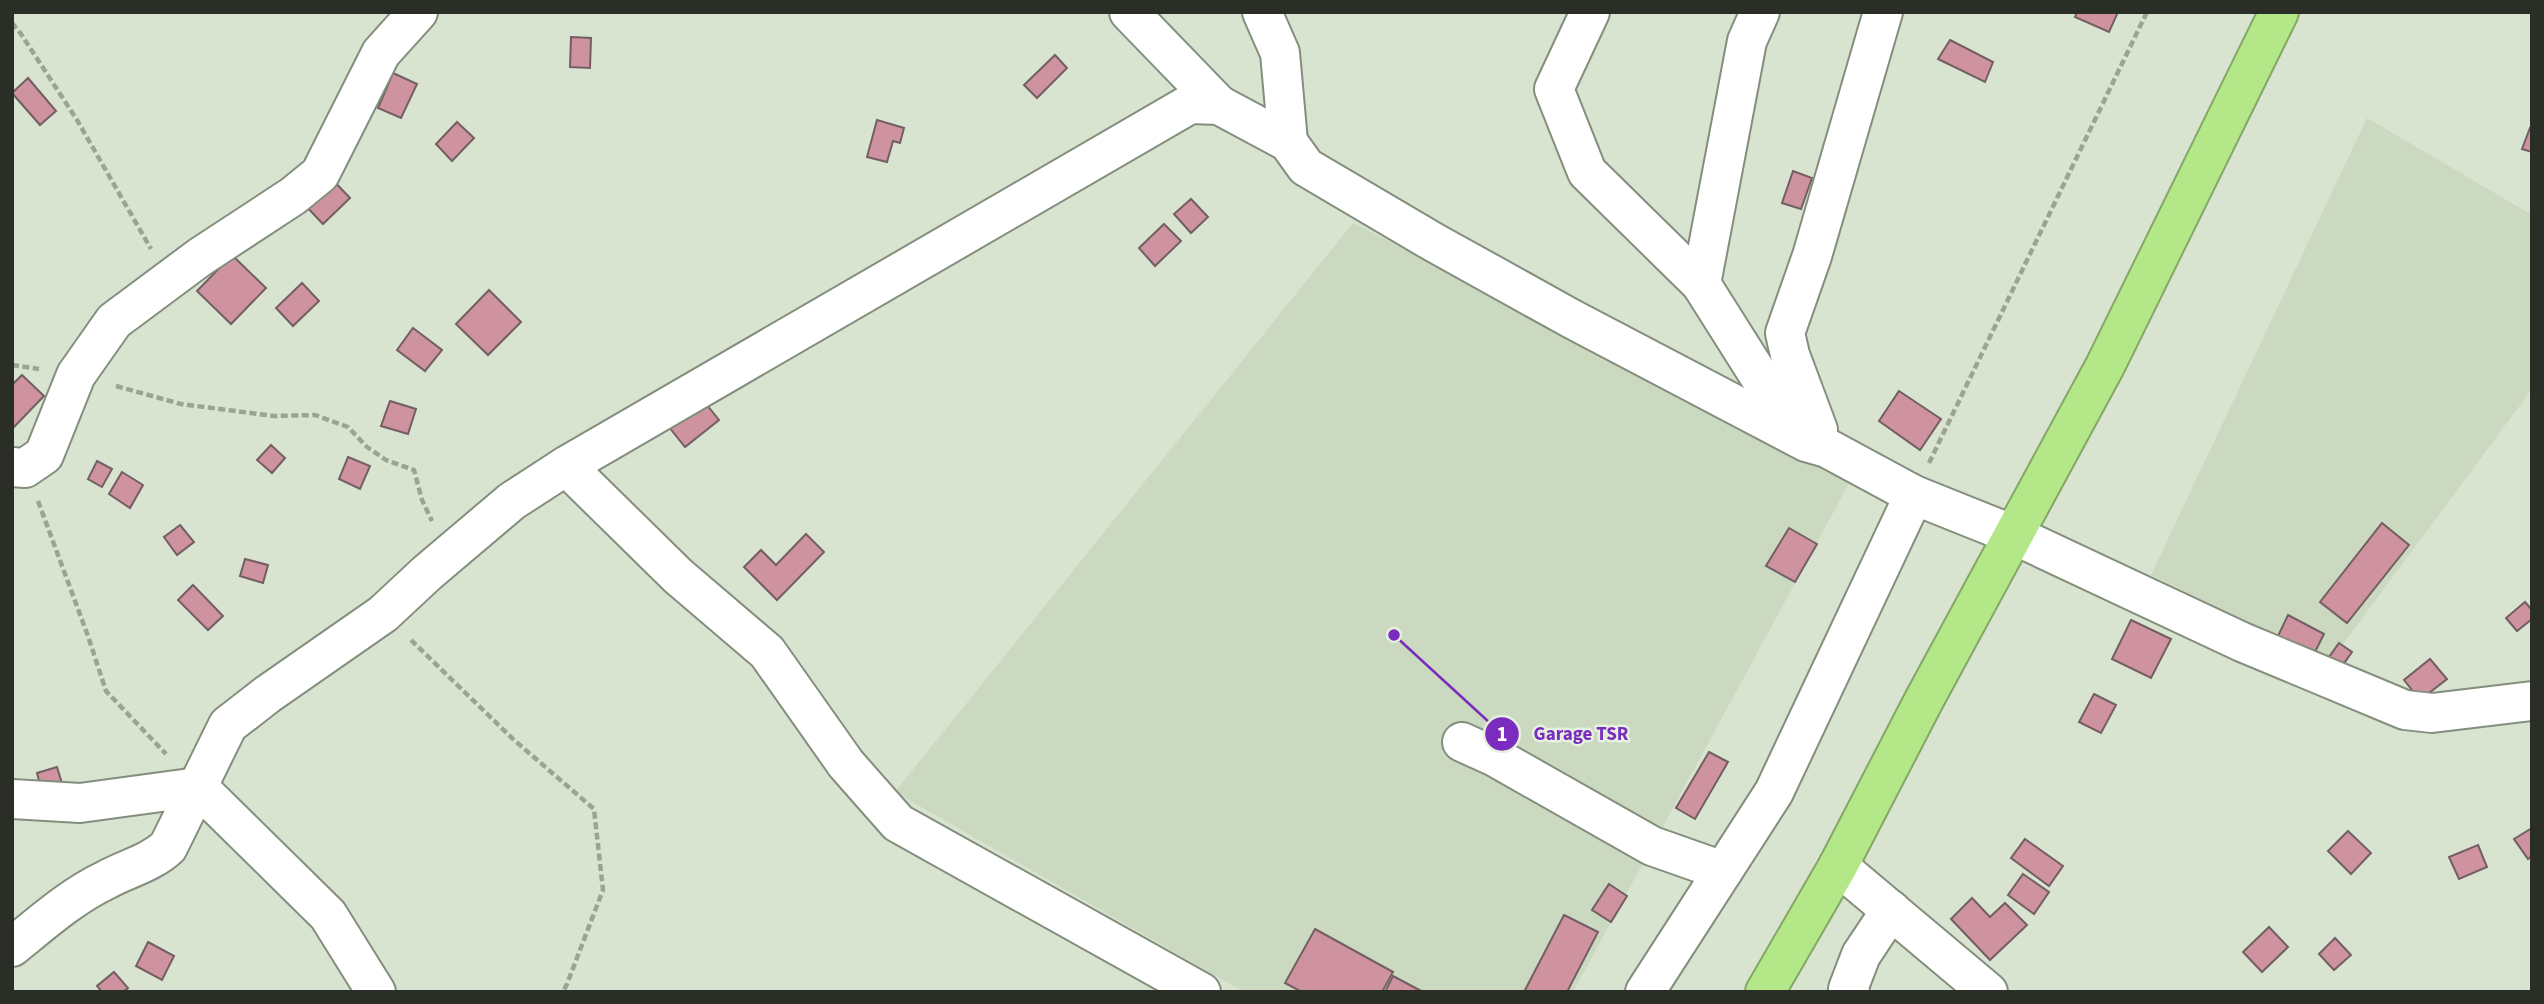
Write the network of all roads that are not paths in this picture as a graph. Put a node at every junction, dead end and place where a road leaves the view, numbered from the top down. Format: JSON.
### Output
{"nodes":[{"id":1,"x":418,"y":12,"type":"edge"},
{"id":2,"x":1129,"y":12,"type":"edge"},
{"id":3,"x":1262,"y":12,"type":"edge"},
{"id":4,"x":1590,"y":12,"type":"edge"},
{"id":5,"x":1760,"y":12,"type":"edge"},
{"id":6,"x":1884,"y":12,"type":"edge"},
{"id":7,"x":2279,"y":12,"type":"edge"},
{"id":8,"x":1219,"y":105,"type":"junction"},
{"id":9,"x":1288,"y":142,"type":"junction"},
{"id":10,"x":1701,"y":284,"type":"junction"},
{"id":11,"x":1821,"y":436,"type":"junction"},
{"id":12,"x":566,"y":467,"type":"junction"},
{"id":13,"x":19,"y":468,"type":"edge"},
{"id":14,"x":1913,"y":495,"type":"junction"},
{"id":15,"x":2014,"y":535,"type":"junction"},
{"id":16,"x":2532,"y":701,"type":"edge"},
{"id":17,"x":1462,"y":742,"type":"dead end"},
{"id":18,"x":198,"y":787,"type":"junction"},
{"id":19,"x":12,"y":799,"type":"edge"},
{"id":20,"x":1838,"y":866,"type":"junction"},
{"id":21,"x":1723,"y":871,"type":"junction"},
{"id":22,"x":1891,"y":911,"type":"junction"},
{"id":23,"x":12,"y":947,"type":"edge"},
{"id":24,"x":376,"y":992,"type":"edge"},
{"id":25,"x":1201,"y":992,"type":"edge"},
{"id":26,"x":1645,"y":992,"type":"edge"},
{"id":27,"x":1765,"y":992,"type":"edge"},
{"id":28,"x":1850,"y":992,"type":"edge"},
{"id":29,"x":1988,"y":992,"type":"edge"}],
"edges":[{"from":1,"to":13,"type":"street"},
{"from":2,"to":8,"type":"street"},
{"from":3,"to":9,"type":"street"},
{"from":4,"to":10,"type":"street"},
{"from":5,"to":10,"type":"street"},
{"from":6,"to":11,"type":"street"},
{"from":7,"to":15,"type":"highway"},
{"from":8,"to":9,"type":"street"},
{"from":8,"to":12,"type":"street"},
{"from":9,"to":11,"type":"street"},
{"from":10,"to":11,"type":"street"},
{"from":11,"to":14,"type":"street"},
{"from":12,"to":18,"type":"street"},
{"from":12,"to":25,"type":"street"},
{"from":14,"to":15,"type":"street"},
{"from":14,"to":21,"type":"street"},
{"from":15,"to":16,"type":"street"},
{"from":15,"to":20,"type":"highway"},
{"from":17,"to":21,"type":"street"},
{"from":18,"to":19,"type":"street"},
{"from":18,"to":23,"type":"street"},
{"from":18,"to":24,"type":"street"},
{"from":20,"to":22,"type":"street"},
{"from":20,"to":27,"type":"highway"},
{"from":21,"to":26,"type":"street"},
{"from":22,"to":28,"type":"street"},
{"from":22,"to":29,"type":"street"}]}
